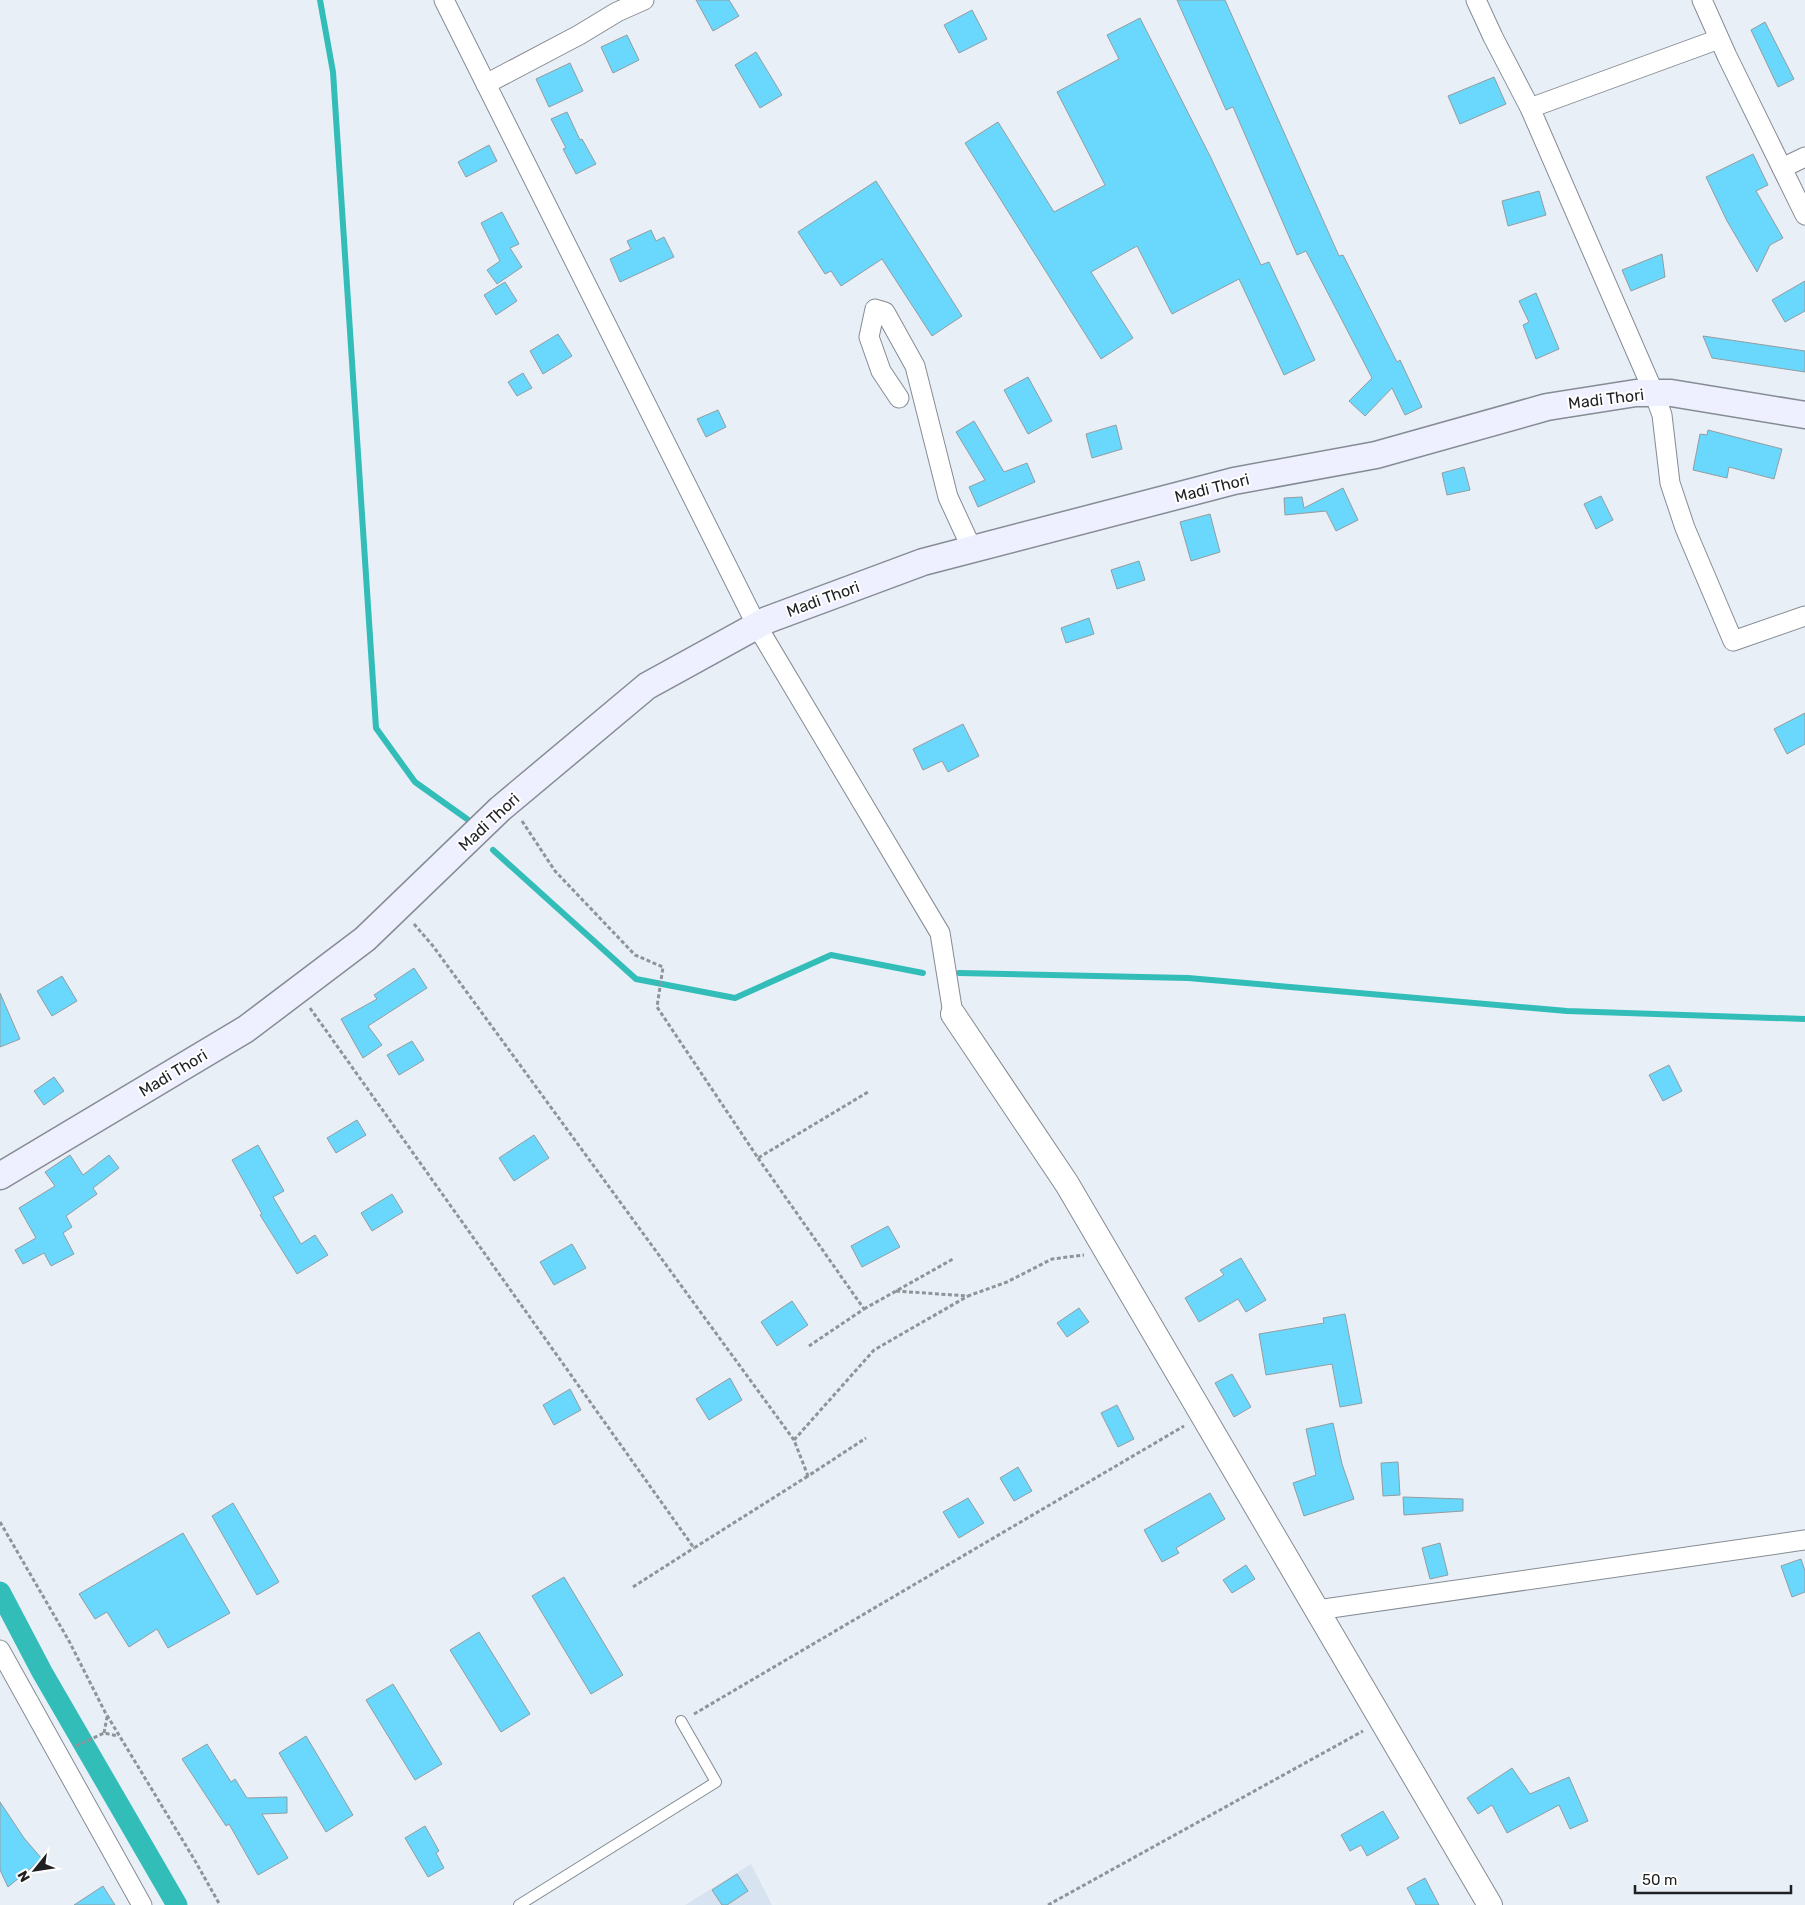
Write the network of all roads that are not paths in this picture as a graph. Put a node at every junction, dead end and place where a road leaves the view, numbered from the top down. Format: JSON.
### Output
{"nodes":[{"id":1,"x":444,"y":0,"type":"edge"},
{"id":2,"x":644,"y":0,"type":"edge"},
{"id":3,"x":1476,"y":0,"type":"edge"},
{"id":4,"x":1702,"y":0,"type":"edge"},
{"id":5,"x":1719,"y":39,"type":"junction"},
{"id":6,"x":486,"y":84,"type":"junction"},
{"id":7,"x":1530,"y":108,"type":"junction"},
{"id":8,"x":1805,"y":157,"type":"edge"},
{"id":9,"x":1782,"y":168,"type":"junction"},
{"id":10,"x":1805,"y":215,"type":"edge"},
{"id":11,"x":1654,"y":393,"type":"junction"},
{"id":12,"x":899,"y":398,"type":"dead end"},
{"id":13,"x":1805,"y":415,"type":"edge"},
{"id":14,"x":972,"y":549,"type":"junction"},
{"id":15,"x":1805,"y":616,"type":"edge"},
{"id":16,"x":757,"y":626,"type":"junction"},
{"id":17,"x":954,"y":1014,"type":"joint"},
{"id":18,"x":0,"y":1176,"type":"edge"},
{"id":19,"x":1805,"y":1540,"type":"edge"},
{"id":20,"x":1317,"y":1610,"type":"junction"},
{"id":21,"x":0,"y":1650,"type":"edge"},
{"id":22,"x":682,"y":1721,"type":"road end"},
{"id":23,"x":138,"y":1904,"type":"edge"},
{"id":24,"x":519,"y":1905,"type":"edge"},
{"id":25,"x":1490,"y":1905,"type":"edge"}],
"edges":[{"from":1,"to":6,"type":"street"},
{"from":2,"to":6,"type":"street"},
{"from":3,"to":7,"type":"street"},
{"from":4,"to":5,"type":"street"},
{"from":5,"to":7,"type":"street"},
{"from":5,"to":9,"type":"street"},
{"from":6,"to":16,"type":"street"},
{"from":7,"to":11,"type":"street"},
{"from":8,"to":9,"type":"street"},
{"from":9,"to":10,"type":"street"},
{"from":11,"to":13,"type":"main road","name":"Madi Thori"},
{"from":11,"to":14,"type":"main road","name":"Madi Thori"},
{"from":11,"to":15,"type":"street"},
{"from":12,"to":14,"type":"street"},
{"from":14,"to":16,"type":"main road","name":"Madi Thori"},
{"from":16,"to":17,"type":"street"},
{"from":16,"to":18,"type":"main road","name":"Madi Thori"},
{"from":17,"to":20,"type":"street"},
{"from":19,"to":20,"type":"street"},
{"from":20,"to":25,"type":"street"},
{"from":21,"to":23,"type":"street"},
{"from":22,"to":24,"type":"lane"}]}
